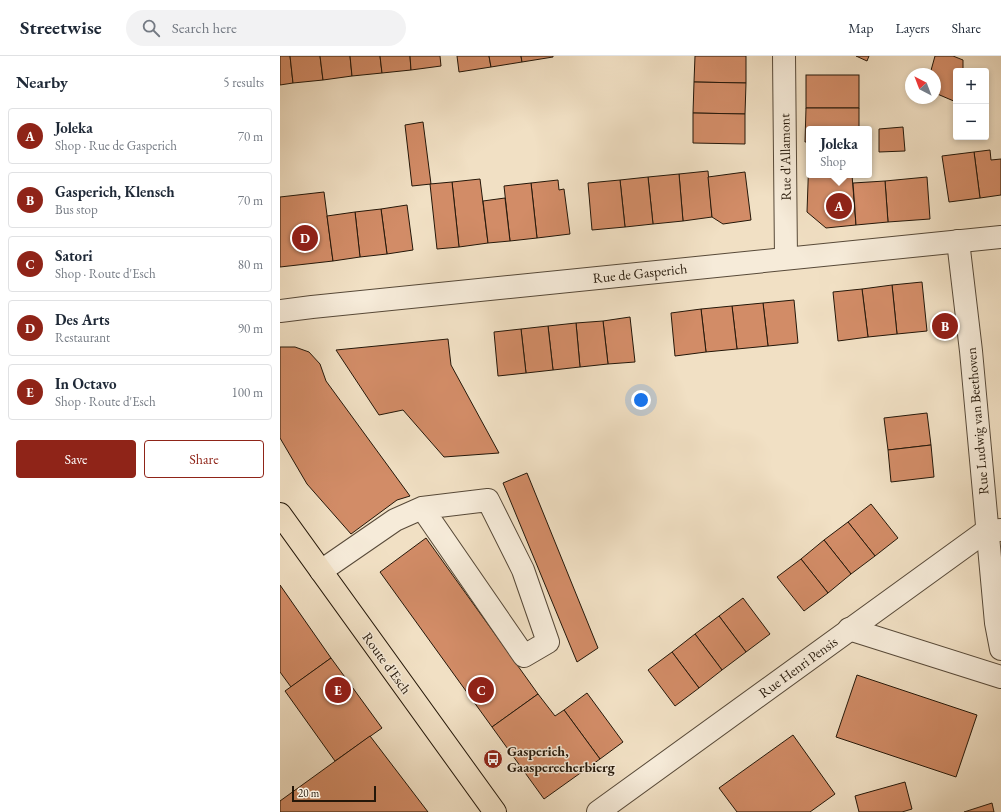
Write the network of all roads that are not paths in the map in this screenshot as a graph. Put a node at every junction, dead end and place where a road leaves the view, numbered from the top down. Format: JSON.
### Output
{"nodes":[{"id":1,"x":784,"y":56,"type":"edge"},
{"id":2,"x":1001,"y":237,"type":"edge"},
{"id":3,"x":958,"y":241,"type":"junction"},
{"id":4,"x":786,"y":258,"type":"junction"},
{"id":5,"x":280,"y":311,"type":"edge"},
{"id":6,"x":422,"y":508,"type":"junction"},
{"id":7,"x":280,"y":514,"type":"edge"},
{"id":8,"x":994,"y":530,"type":"edge"},
{"id":9,"x":321,"y":571,"type":"junction"},
{"id":10,"x":849,"y":629,"type":"junction"},
{"id":11,"x":1001,"y":649,"type":"edge"},
{"id":12,"x":1001,"y":677,"type":"edge"},
{"id":13,"x":495,"y":812,"type":"edge"},
{"id":14,"x":598,"y":812,"type":"edge"}],
"edges":[{"from":1,"to":4,"type":"street","name":"Rue d'Allamont"},
{"from":2,"to":3,"type":"street","name":"Rue de Gasperich"},
{"from":3,"to":4,"type":"street","name":"Rue de Gasperich"},
{"from":3,"to":8,"type":"street","name":"Rue Ludwig van Beethoven"},
{"from":4,"to":5,"type":"street","name":"Rue de Gasperich"},
{"from":6,"to":6,"type":"street"},
{"from":6,"to":9,"type":"street"},
{"from":7,"to":9,"type":"main road","name":"Route d'Esch"},
{"from":8,"to":10,"type":"street","name":"Rue Henri Pensis"},
{"from":8,"to":11,"type":"street","name":"Rue Ludwig van Beethoven"},
{"from":9,"to":13,"type":"main road","name":"Route d'Esch"},
{"from":10,"to":12,"type":"street"},
{"from":10,"to":14,"type":"street","name":"Rue Henri Pensis"}]}
